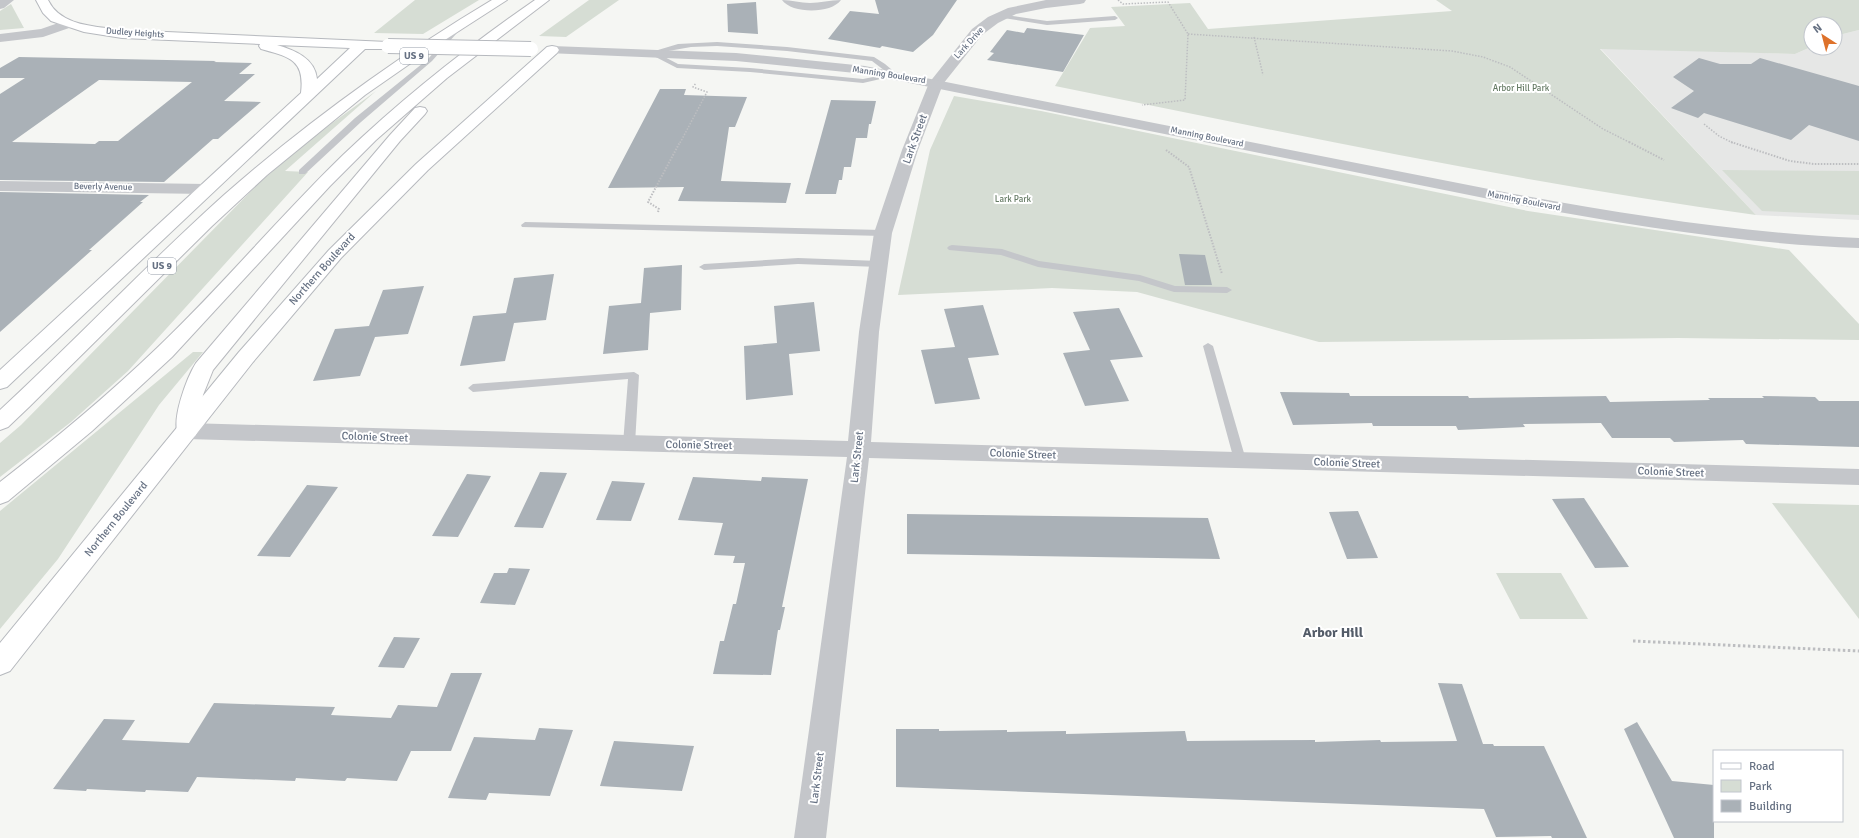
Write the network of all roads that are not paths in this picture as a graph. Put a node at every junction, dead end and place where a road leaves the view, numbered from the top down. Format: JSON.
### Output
{"nodes":[{"id":1,"x":8,"y":0,"type":"edge"},
{"id":2,"x":42,"y":0,"type":"edge"},
{"id":3,"x":501,"y":0,"type":"edge"},
{"id":4,"x":543,"y":0,"type":"edge"},
{"id":5,"x":788,"y":0,"type":"edge"},
{"id":6,"x":835,"y":0,"type":"edge"},
{"id":7,"x":1017,"y":0,"type":"edge"},
{"id":8,"x":1080,"y":0,"type":"edge"},
{"id":9,"x":0,"y":5,"type":"edge"},
{"id":10,"x":1029,"y":7,"type":"junction"},
{"id":11,"x":999,"y":16,"type":"junction"},
{"id":12,"x":1115,"y":18,"type":"dead end"},
{"id":13,"x":462,"y":23,"type":"junction"},
{"id":14,"x":67,"y":24,"type":"junction"},
{"id":15,"x":240,"y":38,"type":"junction"},
{"id":16,"x":6,"y":42,"type":"edge"},
{"id":17,"x":361,"y":45,"type":"junction"},
{"id":18,"x":552,"y":50,"type":"junction"},
{"id":19,"x":651,"y":53,"type":"junction"},
{"id":20,"x":458,"y":63,"type":"junction"},
{"id":21,"x":894,"y":75,"type":"junction"},
{"id":22,"x":936,"y":83,"type":"junction"},
{"id":23,"x":308,"y":93,"type":"junction"},
{"id":24,"x":302,"y":172,"type":"dead end"},
{"id":25,"x":0,"y":186,"type":"edge"},
{"id":26,"x":206,"y":189,"type":"junction"},
{"id":27,"x":525,"y":224,"type":"dead end"},
{"id":28,"x":883,"y":233,"type":"junction"},
{"id":29,"x":1859,"y":243,"type":"edge"},
{"id":30,"x":952,"y":248,"type":"dead end"},
{"id":31,"x":879,"y":264,"type":"junction"},
{"id":32,"x":704,"y":267,"type":"dead end"},
{"id":33,"x":1227,"y":290,"type":"road end"},
{"id":34,"x":1208,"y":346,"type":"dead end"},
{"id":35,"x":0,"y":382,"type":"edge"},
{"id":36,"x":473,"y":388,"type":"dead end"},
{"id":37,"x":0,"y":422,"type":"edge"},
{"id":38,"x":187,"y":431,"type":"junction"},
{"id":39,"x":629,"y":444,"type":"junction"},
{"id":40,"x":859,"y":450,"type":"junction"},
{"id":41,"x":1240,"y":460,"type":"junction"},
{"id":42,"x":1859,"y":477,"type":"edge"},
{"id":43,"x":0,"y":495,"type":"edge"},
{"id":44,"x":0,"y":663,"type":"edge"},
{"id":45,"x":810,"y":838,"type":"edge"}],
"edges":[{"from":1,"to":9,"type":"street"},
{"from":2,"to":14,"type":"main road","name":"Dudley Heights"},
{"from":3,"to":13,"type":"main road","name":"US 9","number":"US 9"},
{"from":4,"to":20,"type":"main road"},
{"from":5,"to":6,"type":"street"},
{"from":7,"to":10,"type":"street"},
{"from":8,"to":10,"type":"street","name":"Lark Drive"},
{"from":10,"to":11,"type":"street","name":"Lark Drive"},
{"from":11,"to":12,"type":"lane"},
{"from":11,"to":22,"type":"street","name":"Lark Drive"},
{"from":13,"to":24,"type":"lane"},
{"from":13,"to":37,"type":"main road","name":"US 9","number":"US 9"},
{"from":14,"to":15,"type":"main road","name":"Dudley Heights"},
{"from":14,"to":16,"type":"street"},
{"from":15,"to":17,"type":"main road"},
{"from":15,"to":23,"type":"main road"},
{"from":17,"to":18,"type":"main road","bridge":true},
{"from":17,"to":23,"type":"main road"},
{"from":18,"to":19,"type":"street","name":"Manning Boulevard"},
{"from":18,"to":38,"type":"main road","name":"Northern Boulevard"},
{"from":19,"to":21,"type":"street","name":"Manning Boulevard"},
{"from":19,"to":21,"type":"lane"},
{"from":20,"to":38,"type":"main road"},
{"from":20,"to":43,"type":"main road"},
{"from":21,"to":22,"type":"street","name":"Manning Boulevard"},
{"from":22,"to":28,"type":"street","name":"Lark Street"},
{"from":22,"to":29,"type":"street","name":"Manning Boulevard"},
{"from":23,"to":26,"type":"main road"},
{"from":25,"to":26,"type":"street","name":"Beverly Avenue"},
{"from":26,"to":35,"type":"main road"},
{"from":27,"to":28,"type":"lane"},
{"from":28,"to":31,"type":"street","name":"Lark Street"},
{"from":30,"to":33,"type":"lane"},
{"from":31,"to":32,"type":"lane"},
{"from":31,"to":40,"type":"street","name":"Lark Street"},
{"from":34,"to":41,"type":"lane"},
{"from":36,"to":39,"type":"lane"},
{"from":38,"to":39,"type":"street","name":"Colonie Street"},
{"from":38,"to":44,"type":"main road","name":"Northern Boulevard"},
{"from":39,"to":40,"type":"street","name":"Colonie Street"},
{"from":40,"to":41,"type":"street","name":"Colonie Street"},
{"from":40,"to":45,"type":"street","name":"Lark Street"},
{"from":41,"to":42,"type":"street","name":"Colonie Street"}]}
